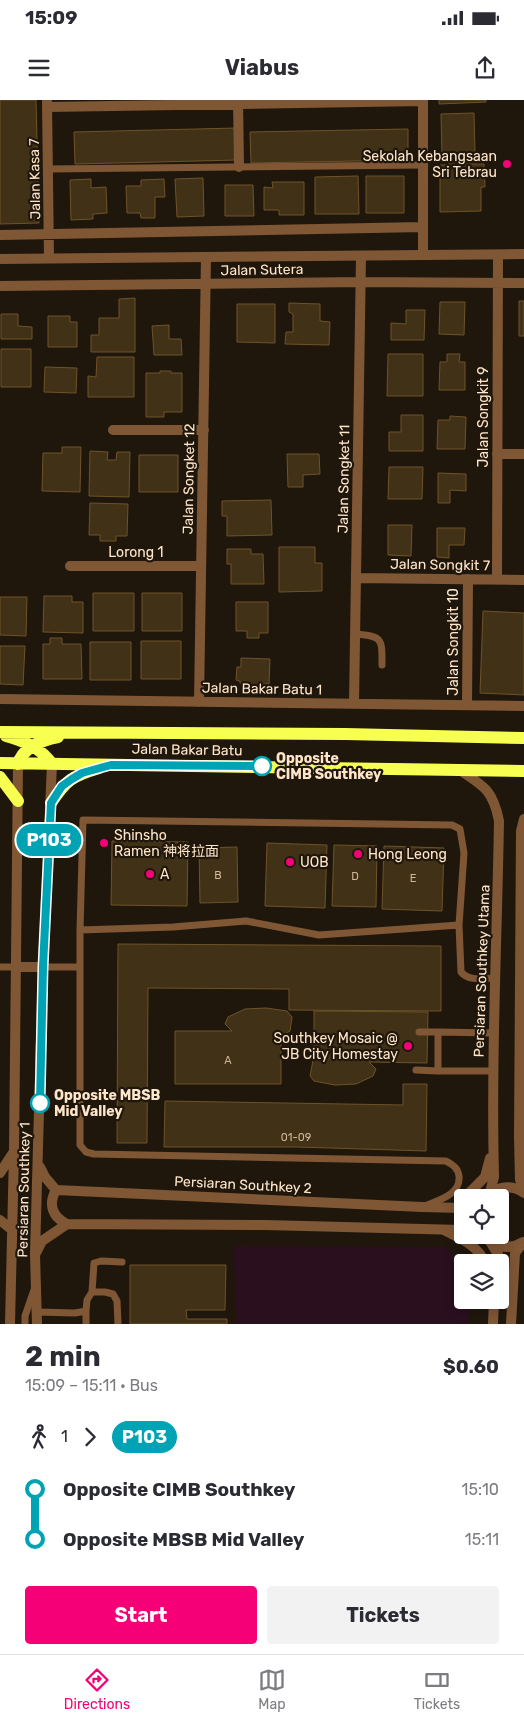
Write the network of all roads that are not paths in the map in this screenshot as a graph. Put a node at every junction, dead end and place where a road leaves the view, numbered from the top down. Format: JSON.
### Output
{"nodes":[{"id":1,"x":423,"y":100,"type":"edge"},
{"id":2,"x":238,"y":102,"type":"edge"},
{"id":3,"x":48,"y":103,"type":"edge"},
{"id":4,"x":423,"y":165,"type":"junction"},
{"id":5,"x":239,"y":167,"type":"junction"},
{"id":6,"x":48,"y":169,"type":"junction"},
{"id":7,"x":423,"y":226,"type":"junction"},
{"id":8,"x":49,"y":234,"type":"junction"},
{"id":9,"x":0,"y":235,"type":"edge"},
{"id":10,"x":524,"y":254,"type":"edge"},
{"id":11,"x":424,"y":255,"type":"junction"},
{"id":12,"x":498,"y":255,"type":"junction"},
{"id":13,"x":361,"y":256,"type":"junction"},
{"id":14,"x":206,"y":257,"type":"junction"},
{"id":15,"x":0,"y":258,"type":"edge"},
{"id":16,"x":49,"y":258,"type":"junction"},
{"id":17,"x":360,"y":282,"type":"junction"},
{"id":18,"x":498,"y":283,"type":"junction"},
{"id":19,"x":524,"y":283,"type":"edge"},
{"id":20,"x":206,"y":284,"type":"junction"},
{"id":21,"x":0,"y":286,"type":"edge"},
{"id":22,"x":112,"y":430,"type":"dead end"},
{"id":23,"x":204,"y":430,"type":"junction"},
{"id":24,"x":497,"y":454,"type":"junction"},
{"id":25,"x":524,"y":454,"type":"edge"},
{"id":26,"x":70,"y":566,"type":"dead end"},
{"id":27,"x":201,"y":566,"type":"junction"},
{"id":28,"x":356,"y":578,"type":"junction"},
{"id":29,"x":468,"y":579,"type":"junction"},
{"id":30,"x":497,"y":580,"type":"junction"},
{"id":31,"x":524,"y":580,"type":"edge"},
{"id":32,"x":355,"y":634,"type":"junction"},
{"id":33,"x":382,"y":665,"type":"dead end"},
{"id":34,"x":0,"y":699,"type":"edge"},
{"id":35,"x":199,"y":702,"type":"junction"},
{"id":36,"x":354,"y":704,"type":"junction"},
{"id":37,"x":467,"y":705,"type":"junction"},
{"id":38,"x":524,"y":706,"type":"edge"},
{"id":39,"x":0,"y":733,"type":"edge"},
{"id":40,"x":83,"y":733,"type":"junction"},
{"id":41,"x":524,"y":738,"type":"edge"},
{"id":42,"x":33,"y":747,"type":"junction"},
{"id":43,"x":0,"y":763,"type":"edge"},
{"id":44,"x":18,"y":764,"type":"junction"},
{"id":45,"x":52,"y":764,"type":"junction"},
{"id":46,"x":111,"y":765,"type":"junction"},
{"id":47,"x":458,"y":769,"type":"junction"},
{"id":48,"x":524,"y":771,"type":"edge"},
{"id":49,"x":0,"y":777,"type":"edge"},
{"id":50,"x":18,"y":801,"type":"junction"},
{"id":51,"x":51,"y":803,"type":"junction"},
{"id":52,"x":524,"y":819,"type":"edge"},
{"id":53,"x":459,"y":925,"type":"junction"},
{"id":54,"x":80,"y":930,"type":"junction"},
{"id":55,"x":0,"y":966,"type":"edge"},
{"id":56,"x":16,"y":967,"type":"junction"},
{"id":57,"x":43,"y":967,"type":"junction"},
{"id":58,"x":80,"y":967,"type":"junction"},
{"id":59,"x":496,"y":978,"type":"junction"},
{"id":60,"x":419,"y":1032,"type":"dead end"},
{"id":61,"x":438,"y":1032,"type":"junction"},
{"id":62,"x":493,"y":1033,"type":"junction"},
{"id":63,"x":416,"y":1070,"type":"dead end"},
{"id":64,"x":438,"y":1071,"type":"junction"},
{"id":65,"x":493,"y":1071,"type":"junction"},
{"id":66,"x":519,"y":1137,"type":"junction"},
{"id":67,"x":493,"y":1148,"type":"junction"},
{"id":68,"x":14,"y":1152,"type":"junction"},
{"id":69,"x":524,"y":1154,"type":"edge"},
{"id":70,"x":38,"y":1161,"type":"junction"},
{"id":71,"x":0,"y":1173,"type":"edge"},
{"id":72,"x":524,"y":1187,"type":"edge"},
{"id":73,"x":472,"y":1189,"type":"edge"},
{"id":74,"x":489,"y":1189,"type":"edge"},
{"id":75,"x":497,"y":1189,"type":"edge"},
{"id":76,"x":56,"y":1190,"type":"junction"},
{"id":77,"x":524,"y":1193,"type":"edge"},
{"id":78,"x":454,"y":1203,"type":"edge"},
{"id":79,"x":422,"y":1208,"type":"junction"},
{"id":80,"x":444,"y":1208,"type":"junction"},
{"id":81,"x":454,"y":1208,"type":"edge"},
{"id":82,"x":0,"y":1220,"type":"edge"},
{"id":83,"x":67,"y":1224,"type":"junction"},
{"id":84,"x":441,"y":1229,"type":"junction"},
{"id":85,"x":12,"y":1230,"type":"junction"},
{"id":86,"x":454,"y":1230,"type":"edge"},
{"id":87,"x":494,"y":1244,"type":"edge"},
{"id":88,"x":523,"y":1247,"type":"edge"},
{"id":89,"x":35,"y":1254,"type":"junction"},
{"id":90,"x":481,"y":1254,"type":"edge"},
{"id":91,"x":122,"y":1262,"type":"dead end"},
{"id":92,"x":36,"y":1282,"type":"junction"},
{"id":93,"x":92,"y":1292,"type":"junction"},
{"id":94,"x":494,"y":1309,"type":"edge"},
{"id":95,"x":86,"y":1311,"type":"junction"},
{"id":96,"x":37,"y":1312,"type":"junction"},
{"id":97,"x":10,"y":1324,"type":"edge"},
{"id":98,"x":25,"y":1324,"type":"edge"},
{"id":99,"x":37,"y":1324,"type":"edge"},
{"id":100,"x":86,"y":1324,"type":"edge"},
{"id":101,"x":118,"y":1324,"type":"edge"},
{"id":102,"x":493,"y":1324,"type":"edge"},
{"id":103,"x":510,"y":1324,"type":"edge"}],
"edges":[{"from":1,"to":2,"type":"street"},
{"from":1,"to":4,"type":"street"},
{"from":2,"to":3,"type":"street"},
{"from":2,"to":5,"type":"street"},
{"from":3,"to":6,"type":"street","name":"Jalan Kasa 7"},
{"from":4,"to":5,"type":"lane"},
{"from":4,"to":7,"type":"street"},
{"from":5,"to":6,"type":"lane"},
{"from":6,"to":8,"type":"street","name":"Jalan Kasa 7"},
{"from":7,"to":8,"type":"street"},
{"from":7,"to":11,"type":"street"},
{"from":8,"to":9,"type":"street"},
{"from":8,"to":16,"type":"street","name":"Jalan Kasa 7"},
{"from":10,"to":12,"type":"street","name":"Jalan Sutera"},
{"from":11,"to":12,"type":"street","name":"Jalan Sutera"},
{"from":11,"to":13,"type":"street","name":"Jalan Sutera"},
{"from":12,"to":18,"type":"street","name":"Jalan Songkit 9"},
{"from":13,"to":14,"type":"street","name":"Jalan Sutera"},
{"from":13,"to":17,"type":"street","name":"Jalan Songket 11"},
{"from":14,"to":16,"type":"street","name":"Jalan Sutera"},
{"from":14,"to":20,"type":"street","name":"Jalan Songket 12"},
{"from":15,"to":16,"type":"street","name":"Jalan Sutera"},
{"from":17,"to":18,"type":"street","name":"Jalan Sutera"},
{"from":17,"to":20,"type":"street","name":"Jalan Sutera"},
{"from":17,"to":28,"type":"street","name":"Jalan Songket 11"},
{"from":18,"to":19,"type":"street","name":"Jalan Sutera"},
{"from":18,"to":24,"type":"street","name":"Jalan Songkit 9"},
{"from":20,"to":21,"type":"street","name":"Jalan Sutera"},
{"from":20,"to":23,"type":"street","name":"Jalan Songket 12"},
{"from":22,"to":23,"type":"street"},
{"from":23,"to":27,"type":"street","name":"Jalan Songket 12"},
{"from":24,"to":25,"type":"street"},
{"from":24,"to":30,"type":"street","name":"Jalan Songkit 9"},
{"from":26,"to":27,"type":"street","name":"Lorong 1"},
{"from":27,"to":35,"type":"street","name":"Jalan Songket 12"},
{"from":28,"to":29,"type":"street","name":"Jalan Songkit 7"},
{"from":28,"to":32,"type":"street","name":"Jalan Songket 11"},
{"from":29,"to":30,"type":"street","name":"Jalan Songkit 7"},
{"from":29,"to":37,"type":"street","name":"Jalan Songkit 10"},
{"from":30,"to":31,"type":"street","name":"Jalan Songkit 7"},
{"from":32,"to":33,"type":"lane"},
{"from":32,"to":36,"type":"street","name":"Jalan Songket 11"},
{"from":34,"to":35,"type":"street","name":"Jalan Bakar Batu 1"},
{"from":35,"to":36,"type":"street","name":"Jalan Bakar Batu 1"},
{"from":36,"to":37,"type":"street","name":"Jalan Bakar Batu 1"},
{"from":37,"to":38,"type":"street","name":"Jalan Bakar Batu 1"},
{"from":39,"to":40,"type":"main road","name":"Jalan Bakar Batu"},
{"from":39,"to":42,"type":"main road"},
{"from":40,"to":41,"type":"main road","name":"Jalan Bakar Batu"},
{"from":40,"to":42,"type":"main road"},
{"from":42,"to":44,"type":"main road"},
{"from":42,"to":45,"type":"main road"},
{"from":43,"to":44,"type":"main road","name":"Jalan Bakar Batu"},
{"from":44,"to":45,"type":"main road","name":"Jalan Bakar Batu"},
{"from":44,"to":50,"type":"street","name":"Persiaran Southkey 1"},
{"from":45,"to":46,"type":"main road","name":"Jalan Bakar Batu"},
{"from":45,"to":51,"type":"street","name":"Persiaran Southkey 1"},
{"from":46,"to":47,"type":"main road","name":"Jalan Bakar Batu"},
{"from":46,"to":51,"type":"main road"},
{"from":47,"to":48,"type":"main road","name":"Jalan Bakar Batu"},
{"from":47,"to":59,"type":"street","name":"Persiaran Southkey Utama"},
{"from":49,"to":50,"type":"main road"},
{"from":50,"to":56,"type":"street","name":"Persiaran Southkey 1"},
{"from":51,"to":57,"type":"street","name":"Persiaran Southkey 1"},
{"from":52,"to":66,"type":"street"},
{"from":53,"to":54,"type":"lane"},
{"from":53,"to":54,"type":"lane"},
{"from":53,"to":59,"type":"lane"},
{"from":54,"to":58,"type":"lane"},
{"from":55,"to":56,"type":"lane"},
{"from":56,"to":57,"type":"street"},
{"from":56,"to":68,"type":"street","name":"Persiaran Southkey 1"},
{"from":57,"to":58,"type":"lane"},
{"from":57,"to":70,"type":"street","name":"Persiaran Southkey 1"},
{"from":58,"to":79,"type":"lane"},
{"from":59,"to":62,"type":"street","name":"Persiaran Southkey Utama"},
{"from":60,"to":61,"type":"lane"},
{"from":61,"to":62,"type":"lane"},
{"from":61,"to":64,"type":"lane"},
{"from":62,"to":65,"type":"street","name":"Persiaran Southkey Utama"},
{"from":63,"to":64,"type":"lane"},
{"from":64,"to":65,"type":"lane"},
{"from":65,"to":67,"type":"street","name":"Persiaran Southkey Utama"},
{"from":66,"to":69,"type":"street"},
{"from":66,"to":72,"type":"street"},
{"from":67,"to":73,"type":"street"},
{"from":67,"to":74,"type":"street","name":"Persiaran Southkey Utama"},
{"from":68,"to":71,"type":"street"},
{"from":68,"to":85,"type":"street","name":"Persiaran Southkey 1"},
{"from":70,"to":76,"type":"street"},
{"from":70,"to":89,"type":"street","name":"Persiaran Southkey 1"},
{"from":75,"to":77,"type":"street"},
{"from":76,"to":79,"type":"street","name":"Persiaran Southkey 2"},
{"from":76,"to":83,"type":"street"},
{"from":78,"to":80,"type":"street"},
{"from":79,"to":80,"type":"street","name":"Persiaran Southkey 2"},
{"from":80,"to":81,"type":"street","name":"Persiaran Southkey 2"},
{"from":82,"to":85,"type":"street"},
{"from":83,"to":84,"type":"street"},
{"from":83,"to":89,"type":"street"},
{"from":84,"to":86,"type":"street"},
{"from":84,"to":90,"type":"street"},
{"from":85,"to":97,"type":"street","name":"Persiaran Southkey 1"},
{"from":87,"to":88,"type":"street"},
{"from":88,"to":103,"type":"street"},
{"from":89,"to":92,"type":"street","name":"Persiaran Southkey 1"},
{"from":91,"to":93,"type":"lane"},
{"from":92,"to":96,"type":"street","name":"Persiaran Southkey 1"},
{"from":92,"to":98,"type":"lane"},
{"from":93,"to":95,"type":"lane"},
{"from":93,"to":101,"type":"lane"},
{"from":94,"to":102,"type":"street"},
{"from":95,"to":96,"type":"lane"},
{"from":95,"to":100,"type":"lane"},
{"from":96,"to":99,"type":"street","name":"Persiaran Southkey 1"}]}
